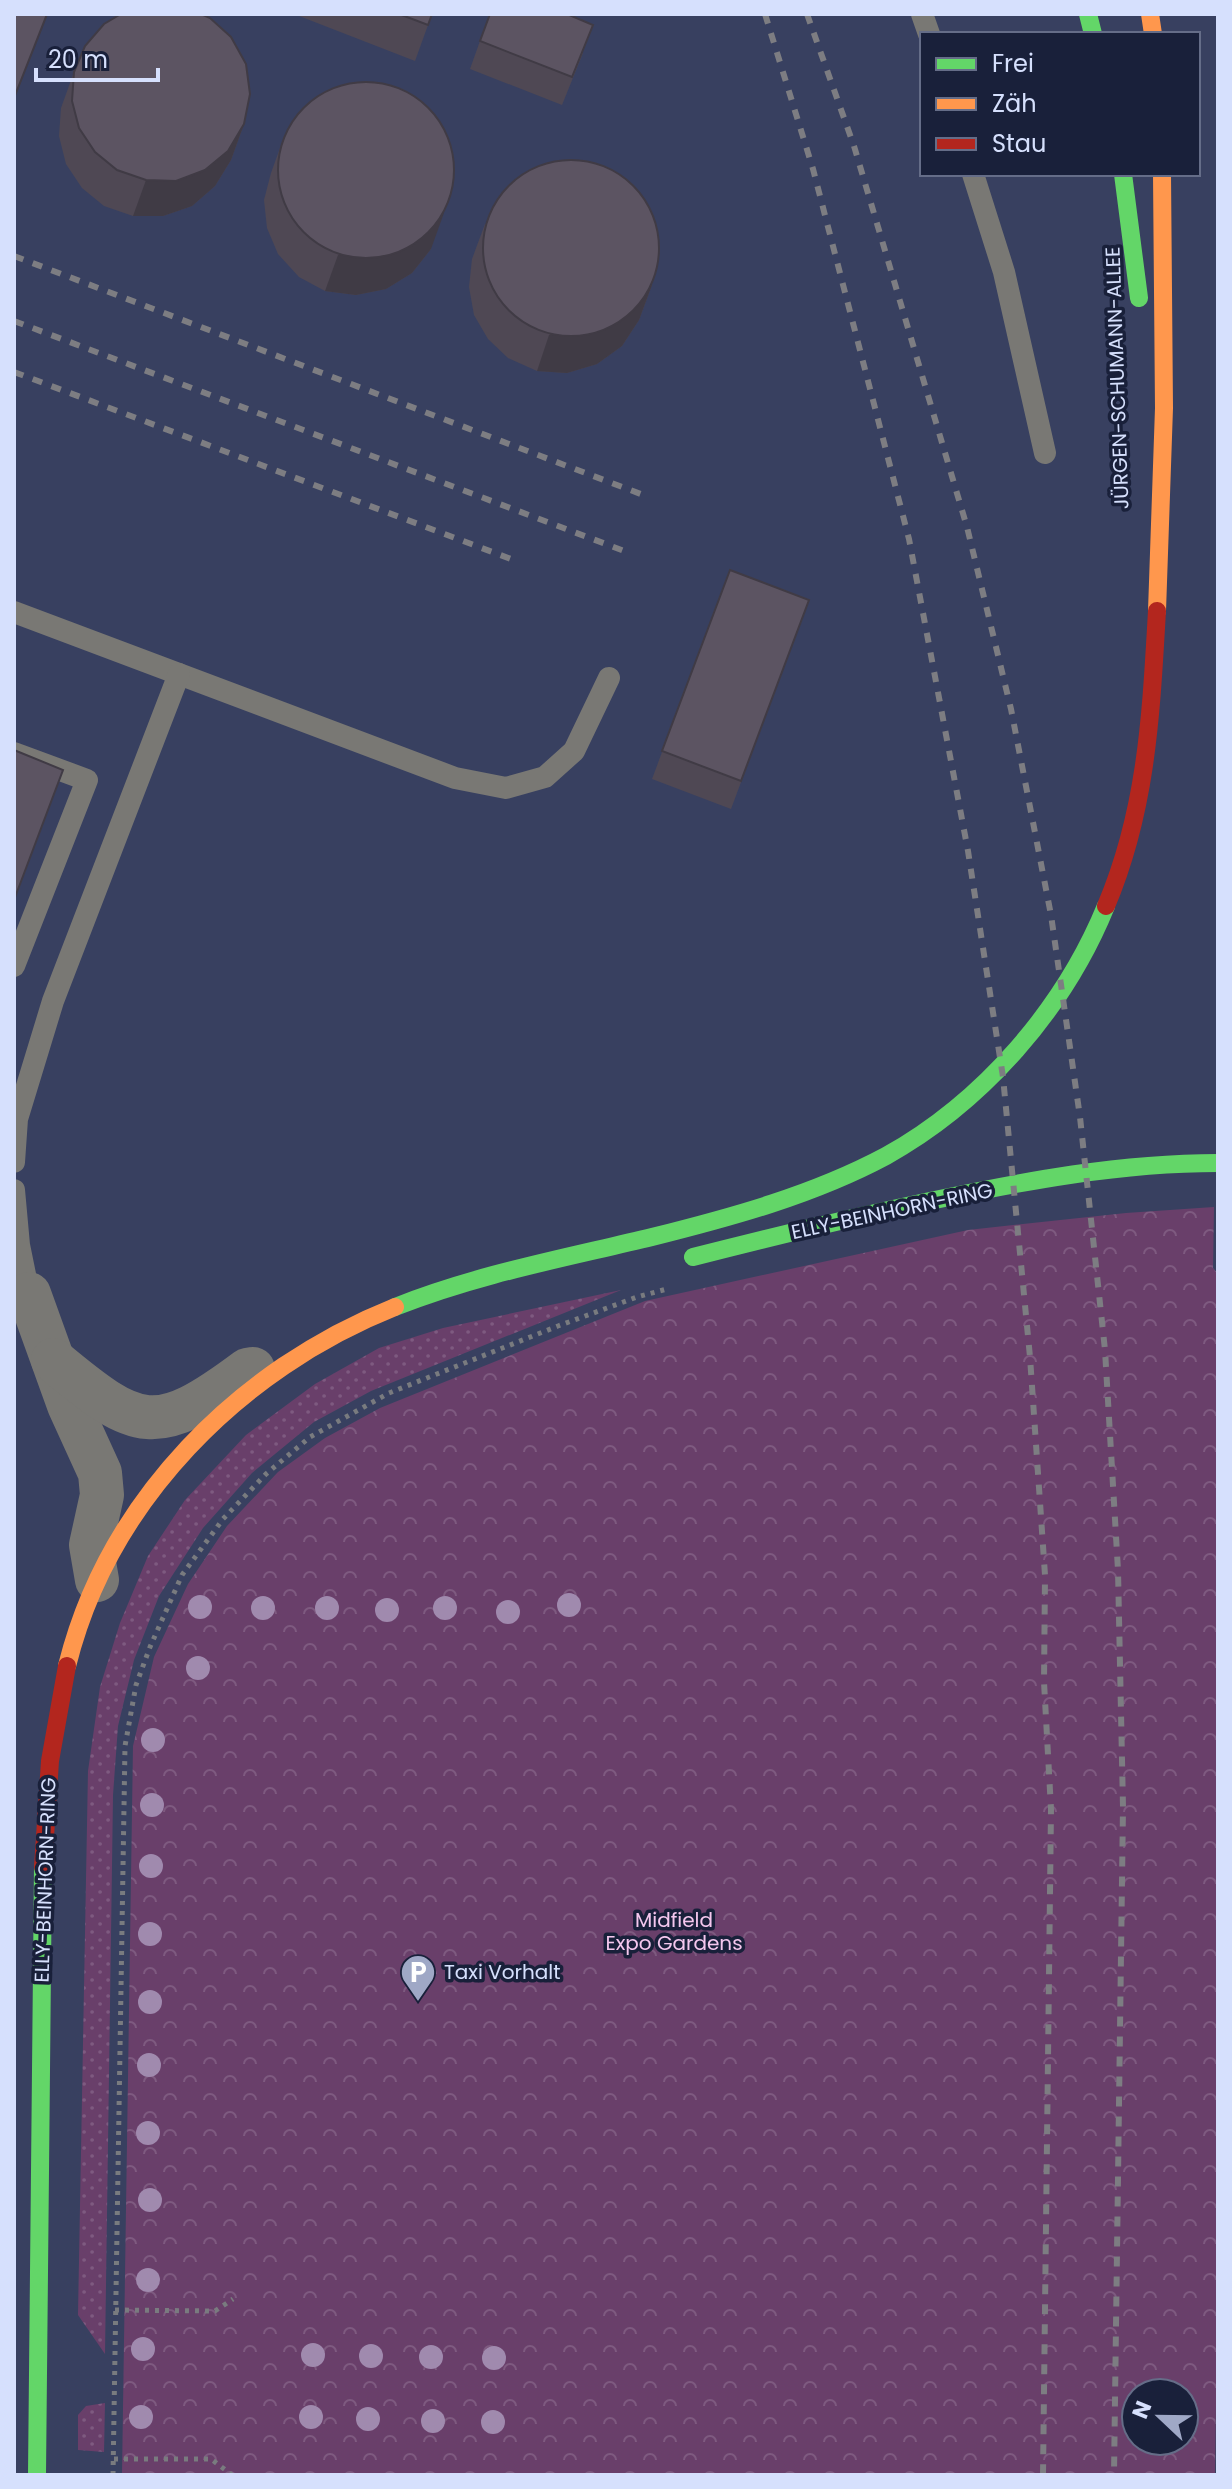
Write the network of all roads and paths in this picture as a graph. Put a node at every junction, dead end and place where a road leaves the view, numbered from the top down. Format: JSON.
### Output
{"nodes":[{"id":1,"x":974,"y":176,"type":"edge"},
{"id":2,"x":1123,"y":176,"type":"edge"},
{"id":3,"x":1162,"y":176,"type":"edge"},
{"id":4,"x":1140,"y":316,"type":"dead end"},
{"id":5,"x":1045,"y":453,"type":"dead end"},
{"id":6,"x":1144,"y":453,"type":"dead end"},
{"id":7,"x":1160,"y":578,"type":"junction"},
{"id":8,"x":14,"y":612,"type":"edge"},
{"id":9,"x":179,"y":674,"type":"junction"},
{"id":10,"x":609,"y":678,"type":"dead end"},
{"id":11,"x":14,"y":753,"type":"edge"},
{"id":12,"x":14,"y":966,"type":"edge"},
{"id":13,"x":16,"y":1118,"type":"edge"},
{"id":14,"x":14,"y":1162,"type":"edge"},
{"id":15,"x":1218,"y":1163,"type":"edge"},
{"id":16,"x":14,"y":1190,"type":"edge"},
{"id":17,"x":569,"y":1256,"type":"junction"},
{"id":18,"x":678,"y":1260,"type":"dead end"},
{"id":19,"x":621,"y":1265,"type":"dead end"},
{"id":20,"x":681,"y":1286,"type":"dead end"},
{"id":21,"x":21,"y":1297,"type":"edge"},
{"id":22,"x":50,"y":1358,"type":"junction"},
{"id":23,"x":283,"y":1364,"type":"junction"},
{"id":24,"x":97,"y":1580,"type":"junction"},
{"id":25,"x":233,"y":2299,"type":"dead end"},
{"id":26,"x":115,"y":2310,"type":"junction"},
{"id":27,"x":114,"y":2459,"type":"junction"},
{"id":28,"x":37,"y":2475,"type":"edge"},
{"id":29,"x":113,"y":2475,"type":"edge"},
{"id":30,"x":232,"y":2475,"type":"edge"}],
"edges":[{"from":1,"to":5,"type":"lane"},
{"from":2,"to":4,"type":"street","name":"JÜRGEN-SCHUMANN-ALLEE"},
{"from":3,"to":7,"type":"street","name":"ELLY-BEINHORN-RING"},
{"from":6,"to":7,"type":"street","name":"JÜRGEN-SCHUMANN-ALLEE"},
{"from":7,"to":17,"type":"street","name":"ELLY-BEINHORN-RING"},
{"from":8,"to":9,"type":"lane"},
{"from":9,"to":10,"type":"lane"},
{"from":9,"to":13,"type":"lane"},
{"from":11,"to":12,"type":"lane"},
{"from":13,"to":14,"type":"lane"},
{"from":15,"to":18,"type":"street","name":"ELLY-BEINHORN-RING"},
{"from":16,"to":21,"type":"lane"},
{"from":17,"to":19,"type":"street","name":"ELLY-BEINHORN-RING"},
{"from":17,"to":23,"type":"street","name":"ELLY-BEINHORN-RING"},
{"from":20,"to":26,"type":"path"},
{"from":21,"to":22,"type":"street"},
{"from":22,"to":23,"type":"street","name":"ELLY-BEINHORN-RING"},
{"from":22,"to":24,"type":"street"},
{"from":23,"to":24,"type":"street","name":"ELLY-BEINHORN-RING"},
{"from":24,"to":28,"type":"street","name":"ELLY-BEINHORN-RING"},
{"from":25,"to":26,"type":"path"},
{"from":26,"to":27,"type":"path"},
{"from":27,"to":29,"type":"path"},
{"from":27,"to":30,"type":"path"}]}
